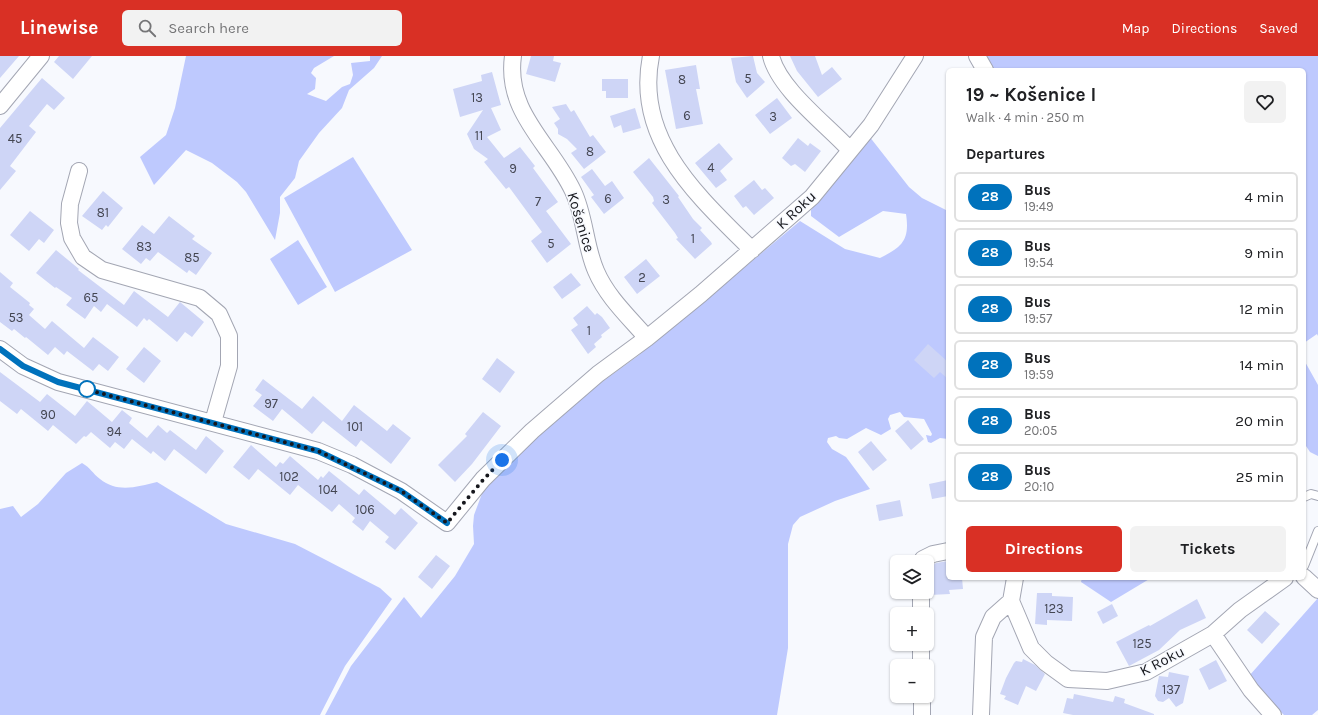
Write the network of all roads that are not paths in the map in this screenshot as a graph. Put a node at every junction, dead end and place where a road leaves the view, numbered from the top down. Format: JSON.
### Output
{"nodes":[{"id":1,"x":41,"y":56,"type":"edge"},
{"id":2,"x":513,"y":56,"type":"edge"},
{"id":3,"x":651,"y":56,"type":"edge"},
{"id":4,"x":771,"y":56,"type":"edge"},
{"id":5,"x":915,"y":56,"type":"edge"},
{"id":6,"x":977,"y":56,"type":"edge"},
{"id":7,"x":983,"y":68,"type":"edge"},
{"id":8,"x":0,"y":106,"type":"edge"},
{"id":9,"x":849,"y":149,"type":"junction"},
{"id":10,"x":79,"y":171,"type":"dead end"},
{"id":11,"x":752,"y":250,"type":"junction"},
{"id":12,"x":647,"y":338,"type":"junction"},
{"id":13,"x":0,"y":349,"type":"edge"},
{"id":14,"x":213,"y":422,"type":"junction"},
{"id":15,"x":1306,"y":496,"type":"edge"},
{"id":16,"x":1318,"y":496,"type":"edge"},
{"id":17,"x":1318,"y":531,"type":"edge"},
{"id":18,"x":946,"y":551,"type":"edge"},
{"id":19,"x":931,"y":555,"type":"edge"},
{"id":20,"x":1306,"y":561,"type":"edge"},
{"id":21,"x":1306,"y":579,"type":"edge"},
{"id":22,"x":1015,"y":580,"type":"edge"},
{"id":23,"x":1282,"y":580,"type":"edge"},
{"id":24,"x":1318,"y":590,"type":"edge"},
{"id":25,"x":1011,"y":601,"type":"junction"},
{"id":26,"x":1213,"y":634,"type":"junction"},
{"id":27,"x":922,"y":703,"type":"edge"},
{"id":28,"x":922,"y":715,"type":"edge"},
{"id":29,"x":981,"y":715,"type":"edge"},
{"id":30,"x":1273,"y":715,"type":"edge"}],
"edges":[{"from":1,"to":8,"type":"street"},
{"from":2,"to":12,"type":"street","name":"Košenice"},
{"from":3,"to":11,"type":"street"},
{"from":4,"to":9,"type":"street"},
{"from":5,"to":9,"type":"street","name":"K Roku"},
{"from":6,"to":7,"type":"street"},
{"from":9,"to":11,"type":"street","name":"K Roku"},
{"from":10,"to":14,"type":"street"},
{"from":11,"to":12,"type":"street","name":"K Roku"},
{"from":12,"to":14,"type":"street","name":"K Roku"},
{"from":13,"to":14,"type":"street"},
{"from":15,"to":16,"type":"lane"},
{"from":17,"to":20,"type":"lane"},
{"from":18,"to":19,"type":"street"},
{"from":21,"to":24,"type":"street"},
{"from":22,"to":25,"type":"street"},
{"from":23,"to":26,"type":"street","name":"K Roku"},
{"from":25,"to":26,"type":"street","name":"K Roku"},
{"from":25,"to":29,"type":"street"},
{"from":26,"to":30,"type":"street"},
{"from":27,"to":28,"type":"street"}]}
